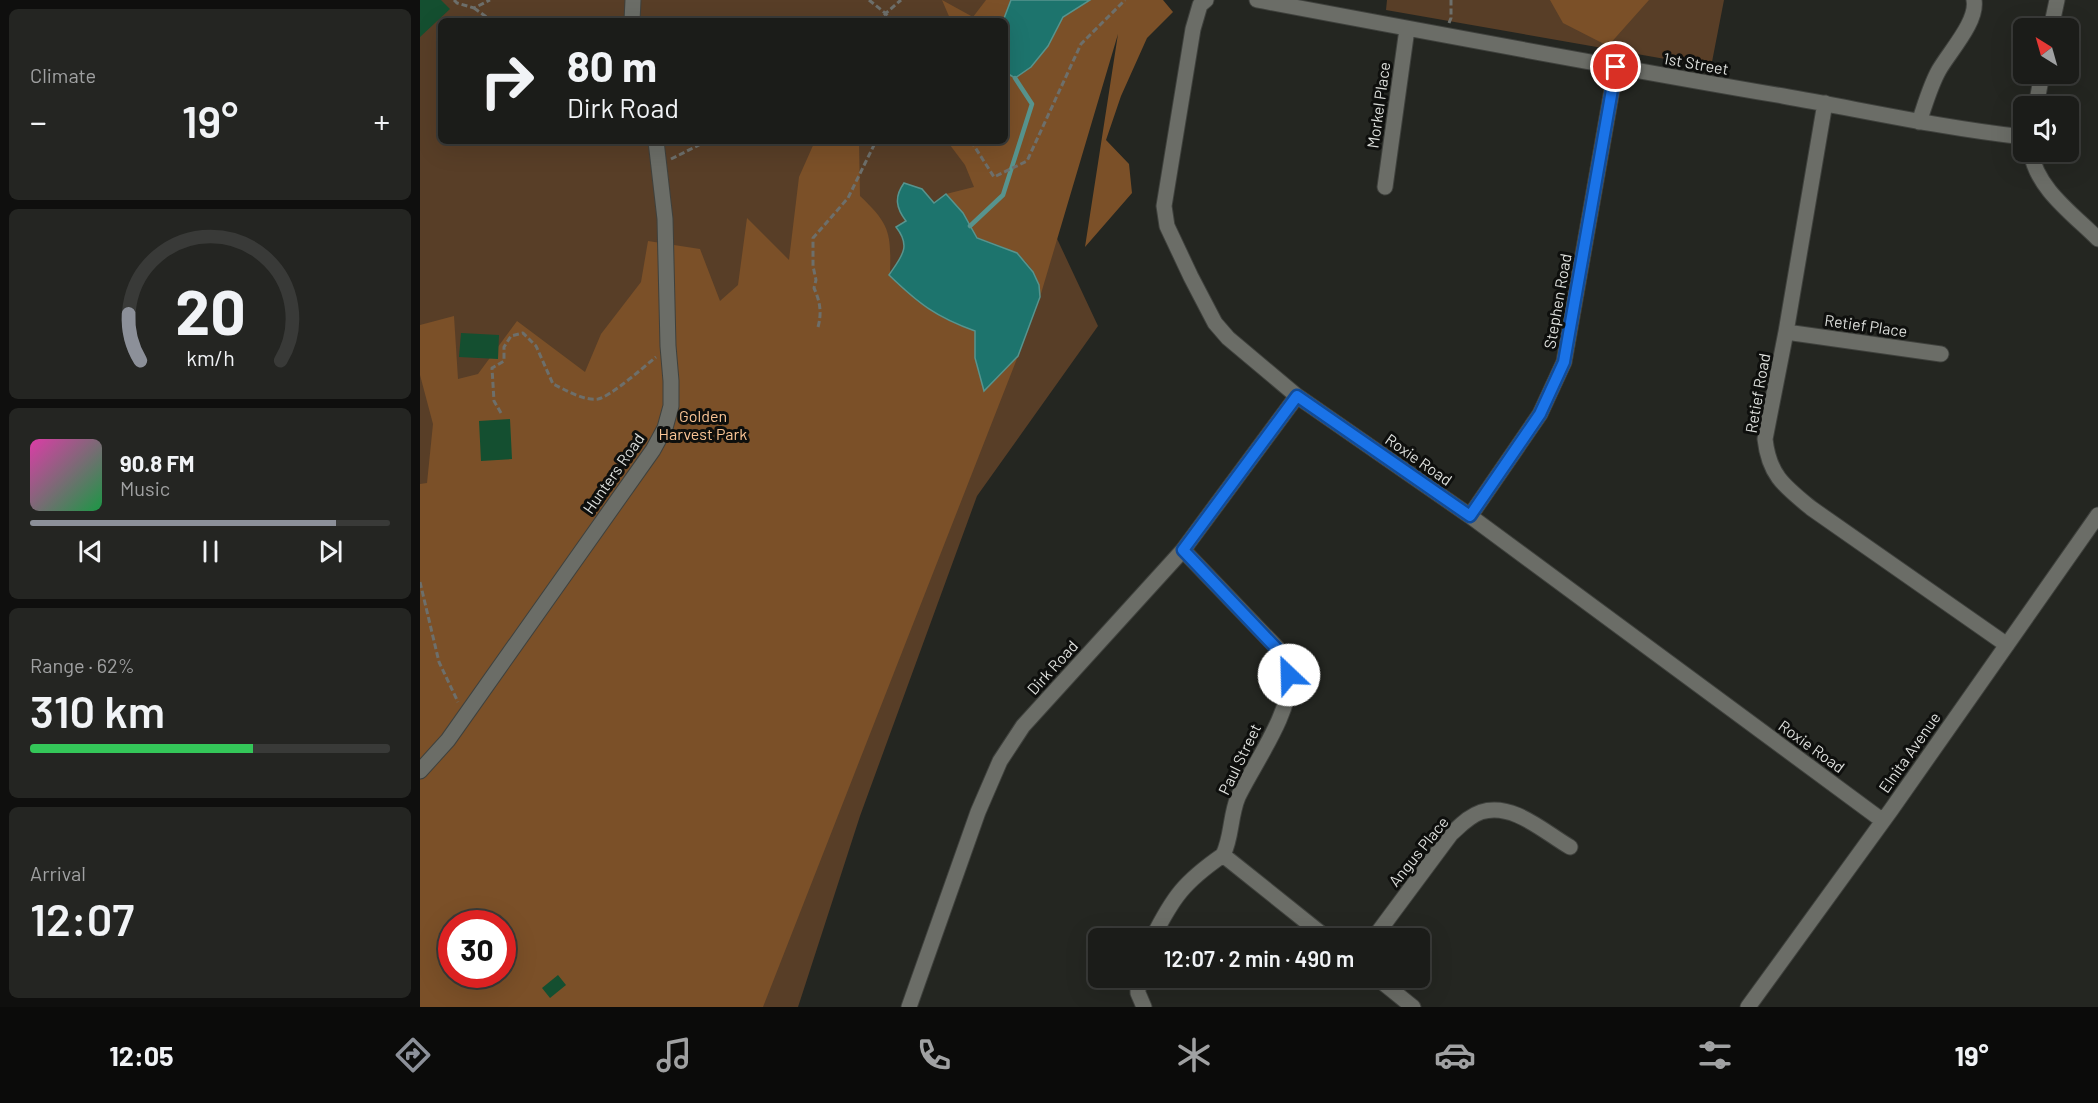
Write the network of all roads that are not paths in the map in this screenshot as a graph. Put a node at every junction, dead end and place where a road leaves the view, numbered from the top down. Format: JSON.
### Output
{"nodes":[{"id":1,"x":633,"y":0,"type":"edge"},
{"id":2,"x":1206,"y":0,"type":"edge"},
{"id":3,"x":1257,"y":0,"type":"edge"},
{"id":4,"x":1974,"y":0,"type":"edge"},
{"id":5,"x":2057,"y":0,"type":"edge"},
{"id":6,"x":632,"y":18,"type":"edge"},
{"id":7,"x":2053,"y":18,"type":"edge"},
{"id":8,"x":1407,"y":28,"type":"junction"},
{"id":9,"x":1616,"y":67,"type":"junction"},
{"id":10,"x":1825,"y":104,"type":"junction"},
{"id":11,"x":1919,"y":122,"type":"junction"},
{"id":12,"x":2013,"y":135,"type":"edge"},
{"id":13,"x":656,"y":144,"type":"edge"},
{"id":14,"x":2033,"y":162,"type":"edge"},
{"id":15,"x":1384,"y":187,"type":"dead end"},
{"id":16,"x":2098,"y":239,"type":"edge"},
{"id":17,"x":1786,"y":332,"type":"junction"},
{"id":18,"x":1941,"y":354,"type":"dead end"},
{"id":19,"x":1297,"y":396,"type":"junction"},
{"id":20,"x":2098,"y":515,"type":"edge"},
{"id":21,"x":1470,"y":516,"type":"junction"},
{"id":22,"x":1183,"y":550,"type":"junction"},
{"id":23,"x":2007,"y":645,"type":"junction"},
{"id":24,"x":420,"y":771,"type":"edge"},
{"id":25,"x":1883,"y":820,"type":"junction"},
{"id":26,"x":1570,"y":847,"type":"dead end"},
{"id":27,"x":1223,"y":855,"type":"junction"},
{"id":28,"x":1157,"y":928,"type":"edge"},
{"id":29,"x":1314,"y":928,"type":"edge"},
{"id":30,"x":1381,"y":928,"type":"edge"},
{"id":31,"x":1138,"y":988,"type":"edge"},
{"id":32,"x":1389,"y":988,"type":"edge"},
{"id":33,"x":909,"y":1007,"type":"edge"},
{"id":34,"x":1144,"y":1007,"type":"edge"},
{"id":35,"x":1413,"y":1007,"type":"edge"},
{"id":36,"x":1748,"y":1007,"type":"edge"}],
"edges":[{"from":1,"to":6,"type":"street"},
{"from":2,"to":19,"type":"street","name":"Roxie Road"},
{"from":3,"to":8,"type":"street","name":"1st Street"},
{"from":4,"to":11,"type":"street"},
{"from":5,"to":7,"type":"street"},
{"from":8,"to":9,"type":"street","name":"1st Street"},
{"from":8,"to":15,"type":"street","name":"Morkel Place"},
{"from":9,"to":10,"type":"street","name":"1st Street"},
{"from":9,"to":21,"type":"street","name":"Stephen Road"},
{"from":10,"to":11,"type":"street","name":"1st Street"},
{"from":10,"to":17,"type":"street","name":"Retief Road"},
{"from":11,"to":12,"type":"street","name":"1st Street"},
{"from":13,"to":24,"type":"street","name":"Hunters Road"},
{"from":14,"to":16,"type":"street"},
{"from":17,"to":18,"type":"street","name":"Retief Place"},
{"from":17,"to":23,"type":"street","name":"Retief Road"},
{"from":19,"to":21,"type":"street","name":"Roxie Road"},
{"from":19,"to":22,"type":"street","name":"Dirk Road"},
{"from":20,"to":23,"type":"street","name":"Elnita Avenue"},
{"from":21,"to":25,"type":"street","name":"Roxie Road"},
{"from":22,"to":27,"type":"street","name":"Paul Street"},
{"from":22,"to":33,"type":"street","name":"Dirk Road"},
{"from":23,"to":25,"type":"street","name":"Elnita Avenue"},
{"from":25,"to":36,"type":"street","name":"Elnita Avenue"},
{"from":26,"to":30,"type":"street","name":"Angus Place"},
{"from":27,"to":28,"type":"street"},
{"from":27,"to":29,"type":"street"},
{"from":31,"to":34,"type":"street"},
{"from":32,"to":35,"type":"street"}]}
